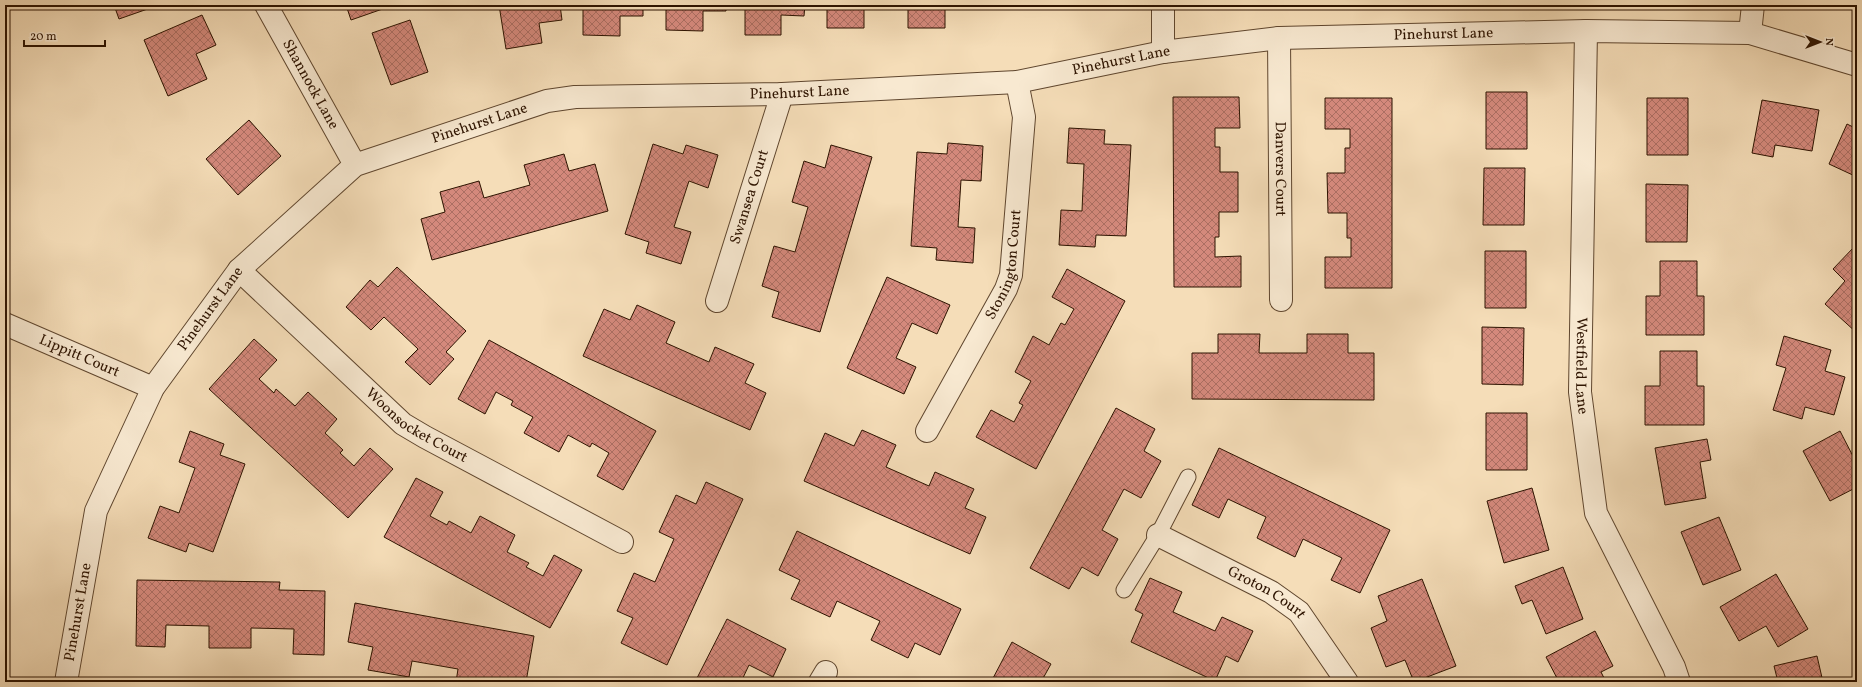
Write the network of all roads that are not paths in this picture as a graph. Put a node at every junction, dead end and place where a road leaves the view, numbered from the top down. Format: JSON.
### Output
{"nodes":[{"id":1,"x":266,"y":5,"type":"edge"},
{"id":2,"x":1163,"y":5,"type":"edge"},
{"id":3,"x":1753,"y":5,"type":"edge"},
{"id":4,"x":1586,"y":31,"type":"junction"},
{"id":5,"x":1750,"y":34,"type":"junction"},
{"id":6,"x":1279,"y":38,"type":"junction"},
{"id":7,"x":1163,"y":52,"type":"junction"},
{"id":8,"x":1857,"y":65,"type":"edge"},
{"id":9,"x":1017,"y":82,"type":"junction"},
{"id":10,"x":782,"y":94,"type":"junction"},
{"id":11,"x":354,"y":165,"type":"junction"},
{"id":12,"x":239,"y":270,"type":"junction"},
{"id":13,"x":1281,"y":300,"type":"dead end"},
{"id":14,"x":717,"y":301,"type":"dead end"},
{"id":15,"x":5,"y":324,"type":"edge"},
{"id":16,"x":153,"y":388,"type":"junction"},
{"id":17,"x":927,"y":431,"type":"dead end"},
{"id":18,"x":1188,"y":477,"type":"dead end"},
{"id":19,"x":1158,"y":535,"type":"junction"},
{"id":20,"x":622,"y":542,"type":"dead end"},
{"id":21,"x":1124,"y":590,"type":"dead end"},
{"id":22,"x":66,"y":682,"type":"edge"},
{"id":23,"x":1347,"y":682,"type":"edge"},
{"id":24,"x":1679,"y":682,"type":"edge"}],
"edges":[{"from":1,"to":11,"type":"street","name":"Shannock Lane"},
{"from":2,"to":7,"type":"street"},
{"from":3,"to":5,"type":"street"},
{"from":4,"to":5,"type":"street","name":"Pinehurst Lane"},
{"from":4,"to":6,"type":"street","name":"Pinehurst Lane"},
{"from":4,"to":24,"type":"street","name":"Westfield Lane"},
{"from":5,"to":8,"type":"street","name":"Pinehurst Lane"},
{"from":6,"to":7,"type":"street","name":"Pinehurst Lane"},
{"from":6,"to":13,"type":"street","name":"Danvers Court"},
{"from":7,"to":9,"type":"street","name":"Pinehurst Lane"},
{"from":9,"to":10,"type":"street","name":"Pinehurst Lane"},
{"from":9,"to":17,"type":"street","name":"Stonington Court"},
{"from":10,"to":11,"type":"street","name":"Pinehurst Lane"},
{"from":10,"to":14,"type":"street","name":"Swansea Court"},
{"from":11,"to":12,"type":"street","name":"Pinehurst Lane"},
{"from":12,"to":16,"type":"street","name":"Pinehurst Lane"},
{"from":12,"to":20,"type":"street","name":"Woonsocket Court"},
{"from":15,"to":16,"type":"street","name":"Lippitt Court"},
{"from":16,"to":22,"type":"street","name":"Pinehurst Lane"},
{"from":18,"to":19,"type":"lane"},
{"from":19,"to":21,"type":"lane"},
{"from":19,"to":23,"type":"street","name":"Groton Court"}]}
